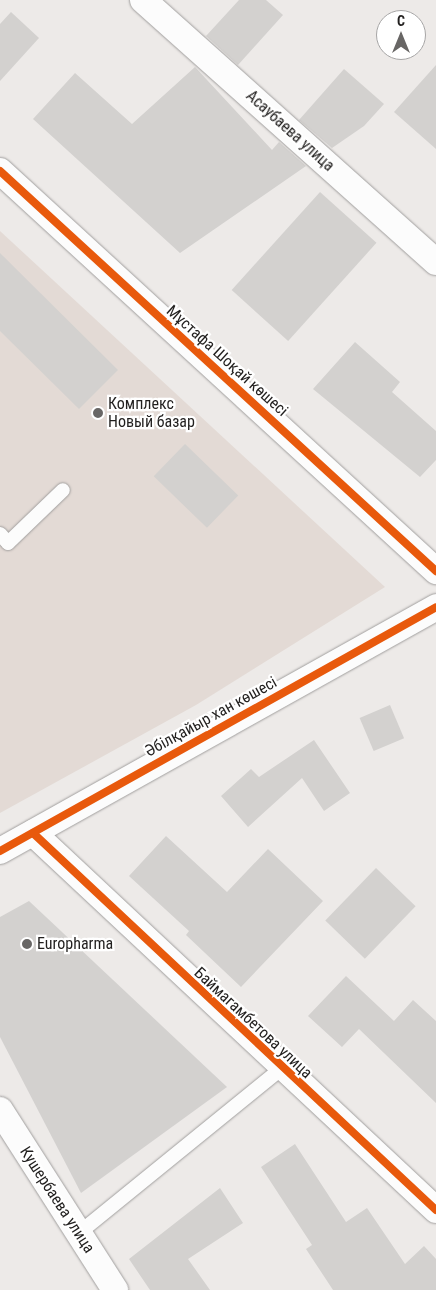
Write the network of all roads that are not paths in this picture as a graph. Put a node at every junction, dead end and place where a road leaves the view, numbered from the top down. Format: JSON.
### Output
{"nodes":[{"id":1,"x":143,"y":0,"type":"edge"},
{"id":2,"x":0,"y":171,"type":"edge"},
{"id":3,"x":436,"y":262,"type":"edge"},
{"id":4,"x":63,"y":490,"type":"dead end"},
{"id":5,"x":3,"y":541,"type":"edge"},
{"id":6,"x":436,"y":571,"type":"edge"},
{"id":7,"x":436,"y":607,"type":"edge"},
{"id":8,"x":33,"y":833,"type":"junction"},
{"id":9,"x":0,"y":851,"type":"edge"},
{"id":10,"x":281,"y":1069,"type":"junction"},
{"id":11,"x":0,"y":1110,"type":"edge"},
{"id":12,"x":436,"y":1210,"type":"edge"},
{"id":13,"x":78,"y":1233,"type":"junction"},
{"id":14,"x":115,"y":1290,"type":"edge"}],
"edges":[{"from":1,"to":3,"type":"street","name":"Асаубаева улица"},
{"from":2,"to":6,"type":"street","name":"Мұстафа Шоқай көшесі"},
{"from":4,"to":5,"type":"lane"},
{"from":7,"to":8,"type":"street","name":"Әбілқайыр хан көшесі"},
{"from":8,"to":9,"type":"street","name":"Әбілқайыр хан көшесі"},
{"from":8,"to":10,"type":"street","name":"Баймагамбетова улица"},
{"from":10,"to":12,"type":"street","name":"Баймагамбетова улица"},
{"from":10,"to":13,"type":"lane"},
{"from":11,"to":13,"type":"street","name":"Кушербаева улица"},
{"from":13,"to":14,"type":"street","name":"Кушербаева улица"}]}
